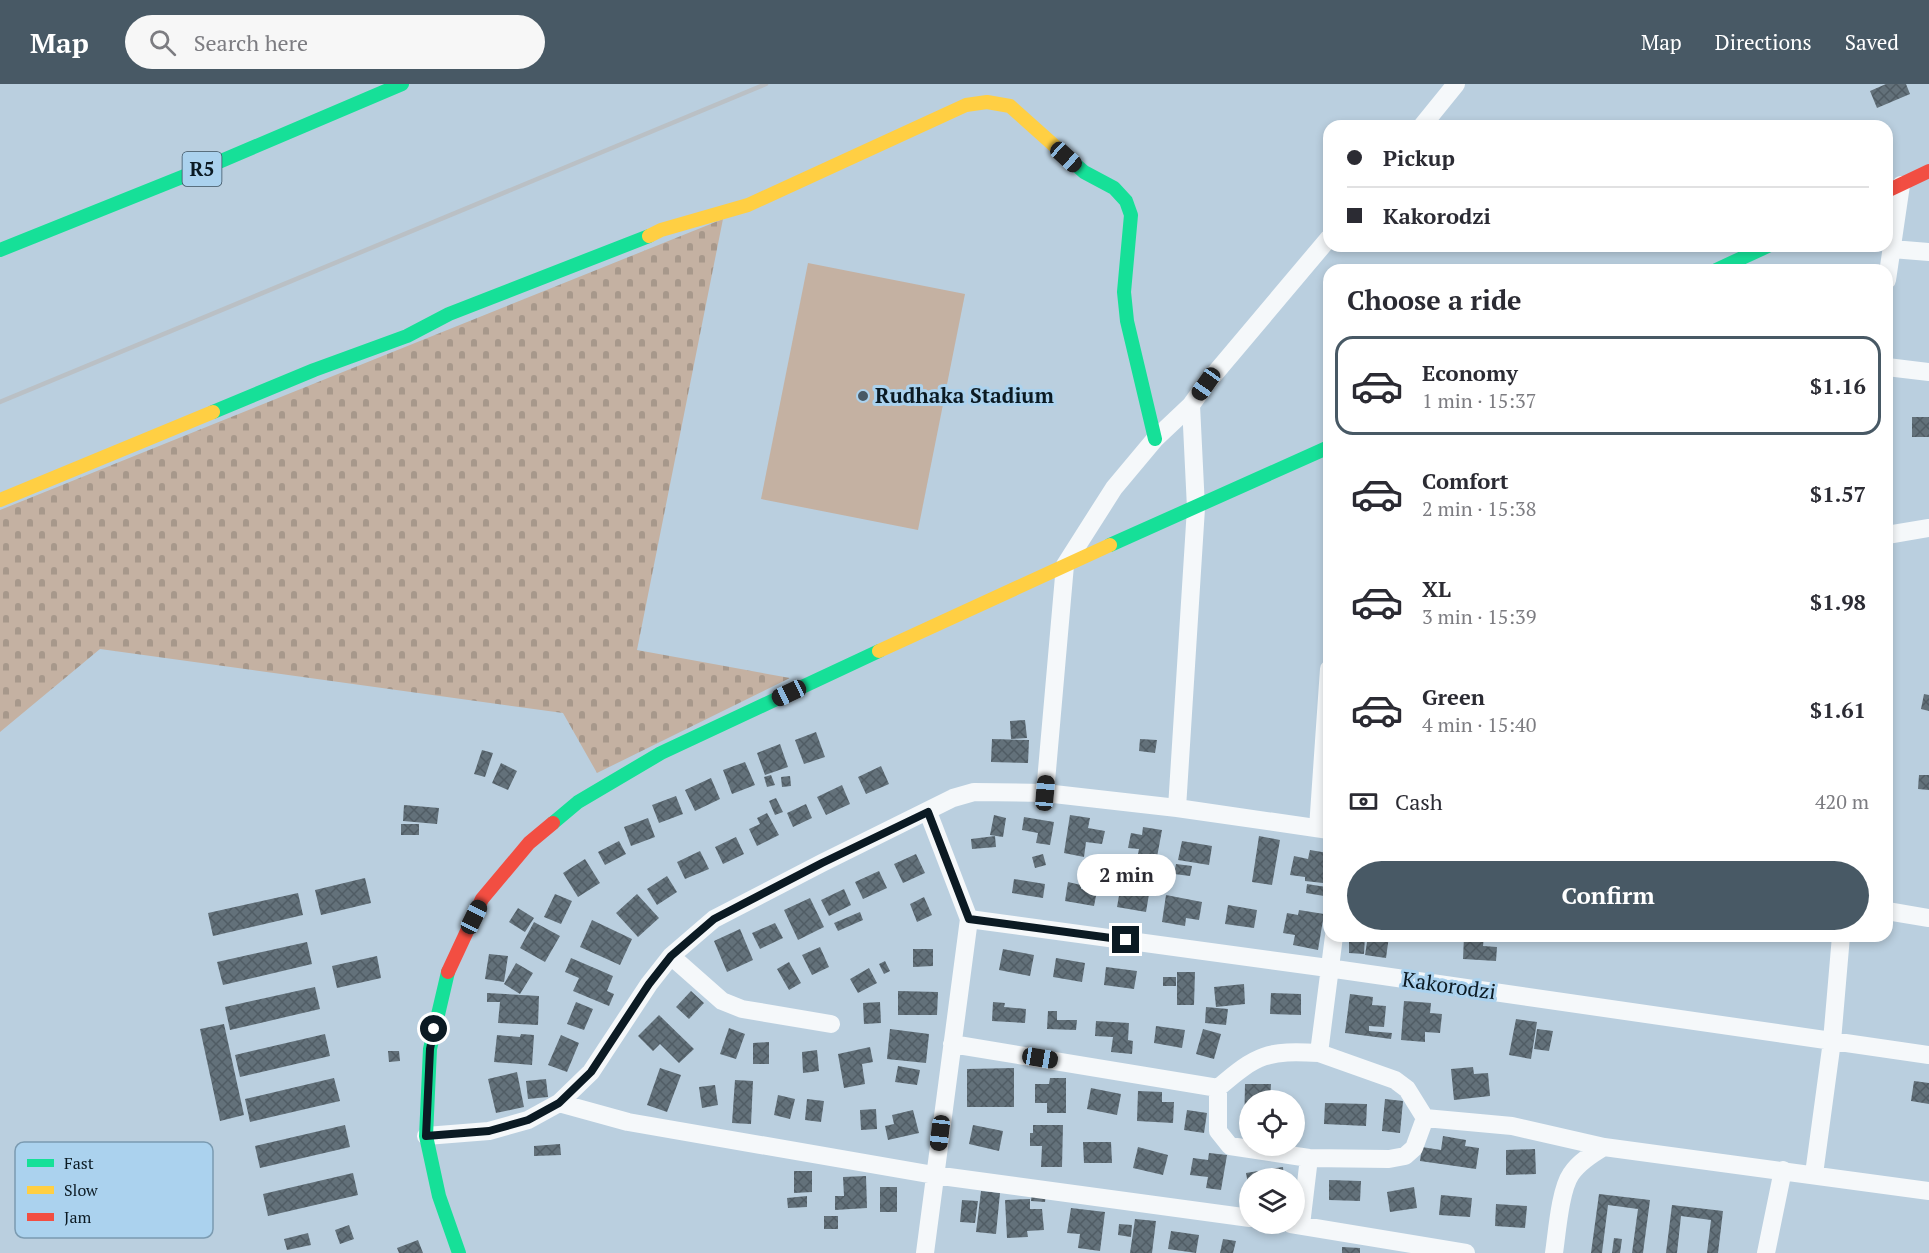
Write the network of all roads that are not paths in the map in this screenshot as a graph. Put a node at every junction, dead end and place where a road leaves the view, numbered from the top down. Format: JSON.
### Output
{"nodes":[{"id":1,"x":402,"y":84,"type":"edge"},
{"id":2,"x":1456,"y":84,"type":"edge"},
{"id":3,"x":1427,"y":120,"type":"edge"},
{"id":4,"x":1929,"y":171,"type":"edge"},
{"id":5,"x":1894,"y":188,"type":"edge"},
{"id":6,"x":1893,"y":218,"type":"edge"},
{"id":7,"x":1323,"y":245,"type":"edge"},
{"id":8,"x":1893,"y":249,"type":"edge"},
{"id":9,"x":0,"y":250,"type":"edge"},
{"id":10,"x":1758,"y":252,"type":"edge"},
{"id":11,"x":1929,"y":252,"type":"edge"},
{"id":12,"x":1739,"y":264,"type":"edge"},
{"id":13,"x":1893,"y":368,"type":"edge"},
{"id":14,"x":1929,"y":372,"type":"edge"},
{"id":15,"x":1191,"y":405,"type":"junction"},
{"id":16,"x":1155,"y":439,"type":"junction"},
{"id":17,"x":1323,"y":450,"type":"edge"},
{"id":18,"x":0,"y":500,"type":"edge"},
{"id":19,"x":1196,"y":508,"type":"junction"},
{"id":20,"x":1929,"y":528,"type":"edge"},
{"id":21,"x":1893,"y":534,"type":"edge"},
{"id":22,"x":1065,"y":565,"type":"junction"},
{"id":23,"x":1045,"y":793,"type":"junction"},
{"id":24,"x":1177,"y":808,"type":"junction"},
{"id":25,"x":928,"y":812,"type":"junction"},
{"id":26,"x":1323,"y":829,"type":"edge"},
{"id":27,"x":1893,"y":912,"type":"edge"},
{"id":28,"x":1929,"y":918,"type":"edge"},
{"id":29,"x":969,"y":919,"type":"junction"},
{"id":30,"x":1333,"y":942,"type":"edge"},
{"id":31,"x":1840,"y":942,"type":"edge"},
{"id":32,"x":671,"y":956,"type":"junction"},
{"id":33,"x":1328,"y":968,"type":"junction"},
{"id":34,"x":831,"y":1024,"type":"dead end"},
{"id":35,"x":1832,"y":1041,"type":"junction"},
{"id":36,"x":952,"y":1044,"type":"junction"},
{"id":37,"x":1319,"y":1053,"type":"junction"},
{"id":38,"x":1929,"y":1055,"type":"edge"},
{"id":39,"x":1218,"y":1088,"type":"junction"},
{"id":40,"x":559,"y":1103,"type":"junction"},
{"id":41,"x":1425,"y":1118,"type":"junction"},
{"id":42,"x":426,"y":1136,"type":"junction"},
{"id":43,"x":1604,"y":1147,"type":"junction"},
{"id":44,"x":1309,"y":1158,"type":"junction"},
{"id":45,"x":1783,"y":1170,"type":"junction"},
{"id":46,"x":1814,"y":1174,"type":"junction"},
{"id":47,"x":934,"y":1175,"type":"junction"},
{"id":48,"x":1305,"y":1179,"type":"edge"},
{"id":49,"x":1929,"y":1191,"type":"edge"},
{"id":50,"x":1239,"y":1217,"type":"edge"},
{"id":51,"x":1305,"y":1226,"type":"edge"},
{"id":52,"x":459,"y":1253,"type":"edge"},
{"id":53,"x":925,"y":1253,"type":"edge"},
{"id":54,"x":1466,"y":1253,"type":"edge"},
{"id":55,"x":1554,"y":1253,"type":"edge"},
{"id":56,"x":1766,"y":1253,"type":"edge"}],
"edges":[{"from":1,"to":9,"type":"main road","number":"R5"},
{"from":2,"to":3,"type":"street"},
{"from":4,"to":5,"type":"main road"},
{"from":5,"to":6,"type":"street"},
{"from":7,"to":15,"type":"street"},
{"from":8,"to":11,"type":"street"},
{"from":10,"to":12,"type":"main road"},
{"from":13,"to":14,"type":"street"},
{"from":15,"to":16,"type":"street"},
{"from":15,"to":19,"type":"street"},
{"from":16,"to":18,"type":"main road"},
{"from":16,"to":22,"type":"street"},
{"from":17,"to":19,"type":"main road"},
{"from":19,"to":22,"type":"main road"},
{"from":19,"to":24,"type":"street"},
{"from":20,"to":21,"type":"street"},
{"from":22,"to":23,"type":"street"},
{"from":22,"to":42,"type":"main road"},
{"from":23,"to":24,"type":"street"},
{"from":23,"to":25,"type":"street"},
{"from":24,"to":26,"type":"street"},
{"from":25,"to":29,"type":"street"},
{"from":25,"to":32,"type":"street"},
{"from":27,"to":28,"type":"street"},
{"from":29,"to":33,"type":"street","name":"Kakorodzi"},
{"from":29,"to":36,"type":"street"},
{"from":30,"to":33,"type":"street"},
{"from":31,"to":35,"type":"street"},
{"from":32,"to":34,"type":"street"},
{"from":32,"to":40,"type":"street"},
{"from":33,"to":35,"type":"street","name":"Kakorodzi"},
{"from":33,"to":37,"type":"street"},
{"from":35,"to":38,"type":"street","name":"Kakorodzi"},
{"from":35,"to":46,"type":"street"},
{"from":36,"to":39,"type":"street"},
{"from":36,"to":47,"type":"street"},
{"from":37,"to":39,"type":"street"},
{"from":37,"to":41,"type":"street"},
{"from":39,"to":44,"type":"street"},
{"from":40,"to":42,"type":"street"},
{"from":40,"to":47,"type":"street"},
{"from":41,"to":43,"type":"street"},
{"from":41,"to":44,"type":"street"},
{"from":42,"to":52,"type":"main road"},
{"from":43,"to":45,"type":"street"},
{"from":43,"to":55,"type":"street"},
{"from":44,"to":48,"type":"street"},
{"from":45,"to":46,"type":"street"},
{"from":45,"to":56,"type":"street"},
{"from":46,"to":49,"type":"street"},
{"from":47,"to":50,"type":"street"},
{"from":47,"to":53,"type":"street"},
{"from":51,"to":54,"type":"street"}]}
